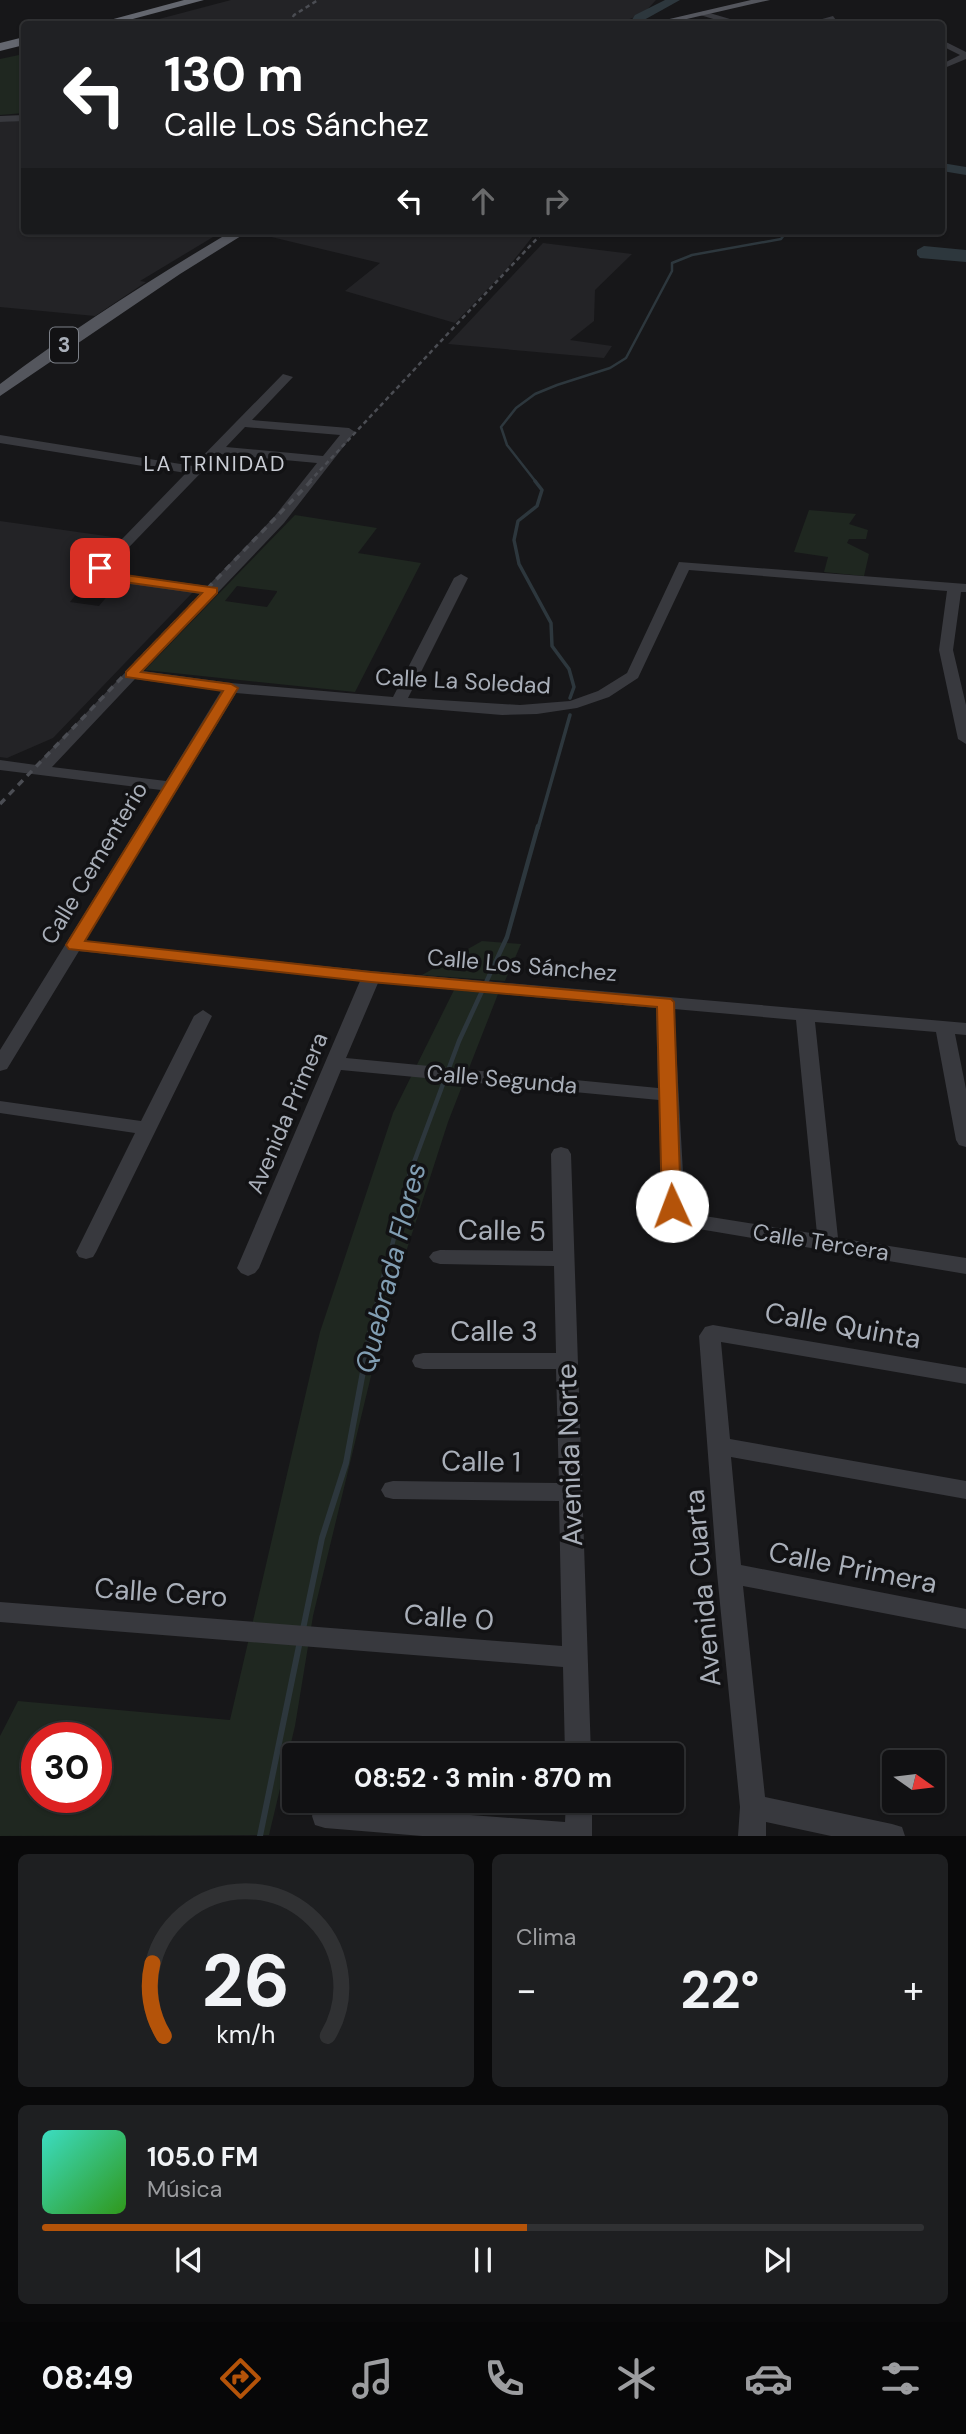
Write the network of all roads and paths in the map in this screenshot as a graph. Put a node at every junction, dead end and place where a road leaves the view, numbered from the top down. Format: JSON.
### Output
{"nodes":[{"id":1,"x":167,"y":0,"type":"edge"},
{"id":2,"x":182,"y":0,"type":"edge"},
{"id":3,"x":198,"y":0,"type":"edge"},
{"id":4,"x":206,"y":0,"type":"edge"},
{"id":5,"x":765,"y":0,"type":"edge"},
{"id":6,"x":703,"y":13,"type":"junction"},
{"id":7,"x":833,"y":19,"type":"dead end"},
{"id":8,"x":109,"y":21,"type":"edge"},
{"id":9,"x":670,"y":21,"type":"edge"},
{"id":10,"x":728,"y":21,"type":"edge"},
{"id":11,"x":823,"y":21,"type":"edge"},
{"id":12,"x":21,"y":43,"type":"edge"},
{"id":13,"x":945,"y":45,"type":"edge"},
{"id":14,"x":0,"y":49,"type":"edge"},
{"id":15,"x":966,"y":56,"type":"edge"},
{"id":16,"x":945,"y":66,"type":"edge"},
{"id":17,"x":21,"y":118,"type":"edge"},
{"id":18,"x":0,"y":119,"type":"edge"},
{"id":19,"x":240,"y":237,"type":"edge"},
{"id":20,"x":208,"y":251,"type":"junction"},
{"id":21,"x":199,"y":266,"type":"junction"},
{"id":22,"x":130,"y":302,"type":"junction"},
{"id":23,"x":287,"y":377,"type":"dead end"},
{"id":24,"x":0,"y":391,"type":"edge"},
{"id":25,"x":243,"y":424,"type":"junction"},
{"id":26,"x":0,"y":439,"type":"edge"},
{"id":27,"x":218,"y":450,"type":"junction"},
{"id":28,"x":324,"y":460,"type":"junction"},
{"id":29,"x":198,"y":471,"type":"junction"},
{"id":30,"x":461,"y":578,"type":"dead end"},
{"id":31,"x":960,"y":588,"type":"edge"},
{"id":32,"x":212,"y":591,"type":"junction"},
{"id":33,"x":131,"y":674,"type":"junction"},
{"id":34,"x":231,"y":688,"type":"junction"},
{"id":35,"x":398,"y":702,"type":"junction"},
{"id":36,"x":966,"y":739,"type":"edge"},
{"id":37,"x":0,"y":765,"type":"edge"},
{"id":38,"x":41,"y":769,"type":"junction"},
{"id":39,"x":169,"y":786,"type":"junction"},
{"id":40,"x":74,"y":945,"type":"junction"},
{"id":41,"x":371,"y":977,"type":"junction"},
{"id":42,"x":665,"y":1002,"type":"junction"},
{"id":43,"x":203,"y":1016,"type":"dead end"},
{"id":44,"x":805,"y":1016,"type":"junction"},
{"id":45,"x":946,"y":1028,"type":"junction"},
{"id":46,"x":966,"y":1029,"type":"edge"},
{"id":47,"x":336,"y":1063,"type":"junction"},
{"id":48,"x":0,"y":1065,"type":"edge"},
{"id":49,"x":668,"y":1095,"type":"junction"},
{"id":50,"x":0,"y":1107,"type":"edge"},
{"id":51,"x":146,"y":1128,"type":"junction"},
{"id":52,"x":966,"y":1140,"type":"edge"},
{"id":53,"x":561,"y":1154,"type":"dead end"},
{"id":54,"x":828,"y":1243,"type":"junction"},
{"id":55,"x":86,"y":1252,"type":"dead end"},
{"id":56,"x":440,"y":1257,"type":"dead end"},
{"id":57,"x":564,"y":1259,"type":"junction"},
{"id":58,"x":966,"y":1266,"type":"edge"},
{"id":59,"x":248,"y":1268,"type":"dead end"},
{"id":60,"x":710,"y":1335,"type":"joint"},
{"id":61,"x":423,"y":1361,"type":"dead end"},
{"id":62,"x":566,"y":1361,"type":"junction"},
{"id":63,"x":966,"y":1376,"type":"edge"},
{"id":64,"x":719,"y":1446,"type":"junction"},
{"id":65,"x":393,"y":1490,"type":"dead end"},
{"id":66,"x":966,"y":1490,"type":"edge"},
{"id":67,"x":569,"y":1492,"type":"junction"},
{"id":68,"x":729,"y":1573,"type":"junction"},
{"id":69,"x":0,"y":1612,"type":"edge"},
{"id":70,"x":966,"y":1619,"type":"edge"},
{"id":71,"x":318,"y":1637,"type":"joint"},
{"id":72,"x":575,"y":1657,"type":"junction"},
{"id":73,"x":578,"y":1743,"type":"edge"},
{"id":74,"x":753,"y":1807,"type":"junction"},
{"id":75,"x":579,"y":1813,"type":"edge"},
{"id":76,"x":325,"y":1816,"type":"dead end"},
{"id":77,"x":578,"y":1835,"type":"edge"},
{"id":78,"x":752,"y":1836,"type":"edge"},
{"id":79,"x":892,"y":1836,"type":"edge"}],
"edges":[{"from":1,"to":8,"type":"highway"},
{"from":2,"to":8,"type":"highway"},
{"from":3,"to":8,"type":"highway"},
{"from":4,"to":8,"type":"highway"},
{"from":5,"to":6,"type":"main road"},
{"from":6,"to":9,"type":"main road"},
{"from":6,"to":10,"type":"street"},
{"from":7,"to":11,"type":"street"},
{"from":12,"to":14,"type":"highway"},
{"from":13,"to":15,"type":"street"},
{"from":15,"to":16,"type":"street"},
{"from":17,"to":18,"type":"street"},
{"from":19,"to":20,"type":"main road","number":"3"},
{"from":19,"to":21,"type":"main road","number":"3"},
{"from":20,"to":21,"type":"main road"},
{"from":20,"to":22,"type":"main road","number":"3"},
{"from":21,"to":22,"type":"main road","number":"3"},
{"from":22,"to":24,"type":"main road","number":"3"},
{"from":23,"to":25,"type":"street"},
{"from":25,"to":27,"type":"street"},
{"from":25,"to":28,"type":"street"},
{"from":26,"to":29,"type":"street"},
{"from":27,"to":28,"type":"street"},
{"from":27,"to":29,"type":"street"},
{"from":28,"to":32,"type":"street"},
{"from":29,"to":32,"type":"street"},
{"from":30,"to":35,"type":"street"},
{"from":31,"to":35,"type":"street","name":"Calle La Soledad"},
{"from":31,"to":36,"type":"street"},
{"from":32,"to":33,"type":"street"},
{"from":33,"to":34,"type":"street","name":"Calle La Soledad"},
{"from":33,"to":38,"type":"street"},
{"from":34,"to":35,"type":"street","name":"Calle La Soledad"},
{"from":34,"to":39,"type":"street","name":"Calle Cementerio"},
{"from":37,"to":38,"type":"street"},
{"from":38,"to":39,"type":"street"},
{"from":39,"to":40,"type":"street","name":"Calle Cementerio"},
{"from":40,"to":41,"type":"street","name":"Calle Los Sánchez"},
{"from":40,"to":48,"type":"street","name":"Calle Cementerio"},
{"from":41,"to":42,"type":"street","name":"Calle Los Sánchez"},
{"from":41,"to":47,"type":"street","name":"Avenida Primera"},
{"from":42,"to":44,"type":"street","name":"Calle Los Sánchez"},
{"from":42,"to":49,"type":"street"},
{"from":43,"to":51,"type":"street"},
{"from":44,"to":45,"type":"street","name":"Calle Los Sánchez"},
{"from":44,"to":54,"type":"street"},
{"from":45,"to":46,"type":"street","name":"Calle Los Sánchez"},
{"from":45,"to":52,"type":"street"},
{"from":47,"to":49,"type":"street","name":"Calle Segunda"},
{"from":47,"to":59,"type":"street","name":"Avenida Primera"},
{"from":49,"to":54,"type":"street","name":"Calle Tercera"},
{"from":50,"to":51,"type":"street"},
{"from":51,"to":55,"type":"street"},
{"from":53,"to":57,"type":"street","name":"Avenida Norte"},
{"from":54,"to":58,"type":"street","name":"Calle Tercera"},
{"from":56,"to":57,"type":"street","name":"Calle 5"},
{"from":57,"to":62,"type":"street","name":"Avenida Norte"},
{"from":60,"to":63,"type":"street","name":"Calle Quinta"},
{"from":60,"to":64,"type":"street","name":"Avenida Cuarta"},
{"from":61,"to":62,"type":"street","name":"Calle 3"},
{"from":62,"to":67,"type":"street","name":"Avenida Norte"},
{"from":64,"to":66,"type":"street"},
{"from":64,"to":68,"type":"street","name":"Avenida Cuarta"},
{"from":65,"to":67,"type":"street","name":"Calle 1"},
{"from":67,"to":72,"type":"street","name":"Avenida Norte"},
{"from":68,"to":70,"type":"street","name":"Calle Primera"},
{"from":68,"to":74,"type":"street","name":"Avenida Cuarta"},
{"from":69,"to":71,"type":"street","name":"Calle Cero"},
{"from":71,"to":72,"type":"street","name":"Calle 0"},
{"from":72,"to":73,"type":"street","name":"Avenida Norte"},
{"from":74,"to":78,"type":"street","name":"Avenida Cuarta"},
{"from":74,"to":79,"type":"street"},
{"from":75,"to":77,"type":"street"},
{"from":76,"to":77,"type":"street"}]}
